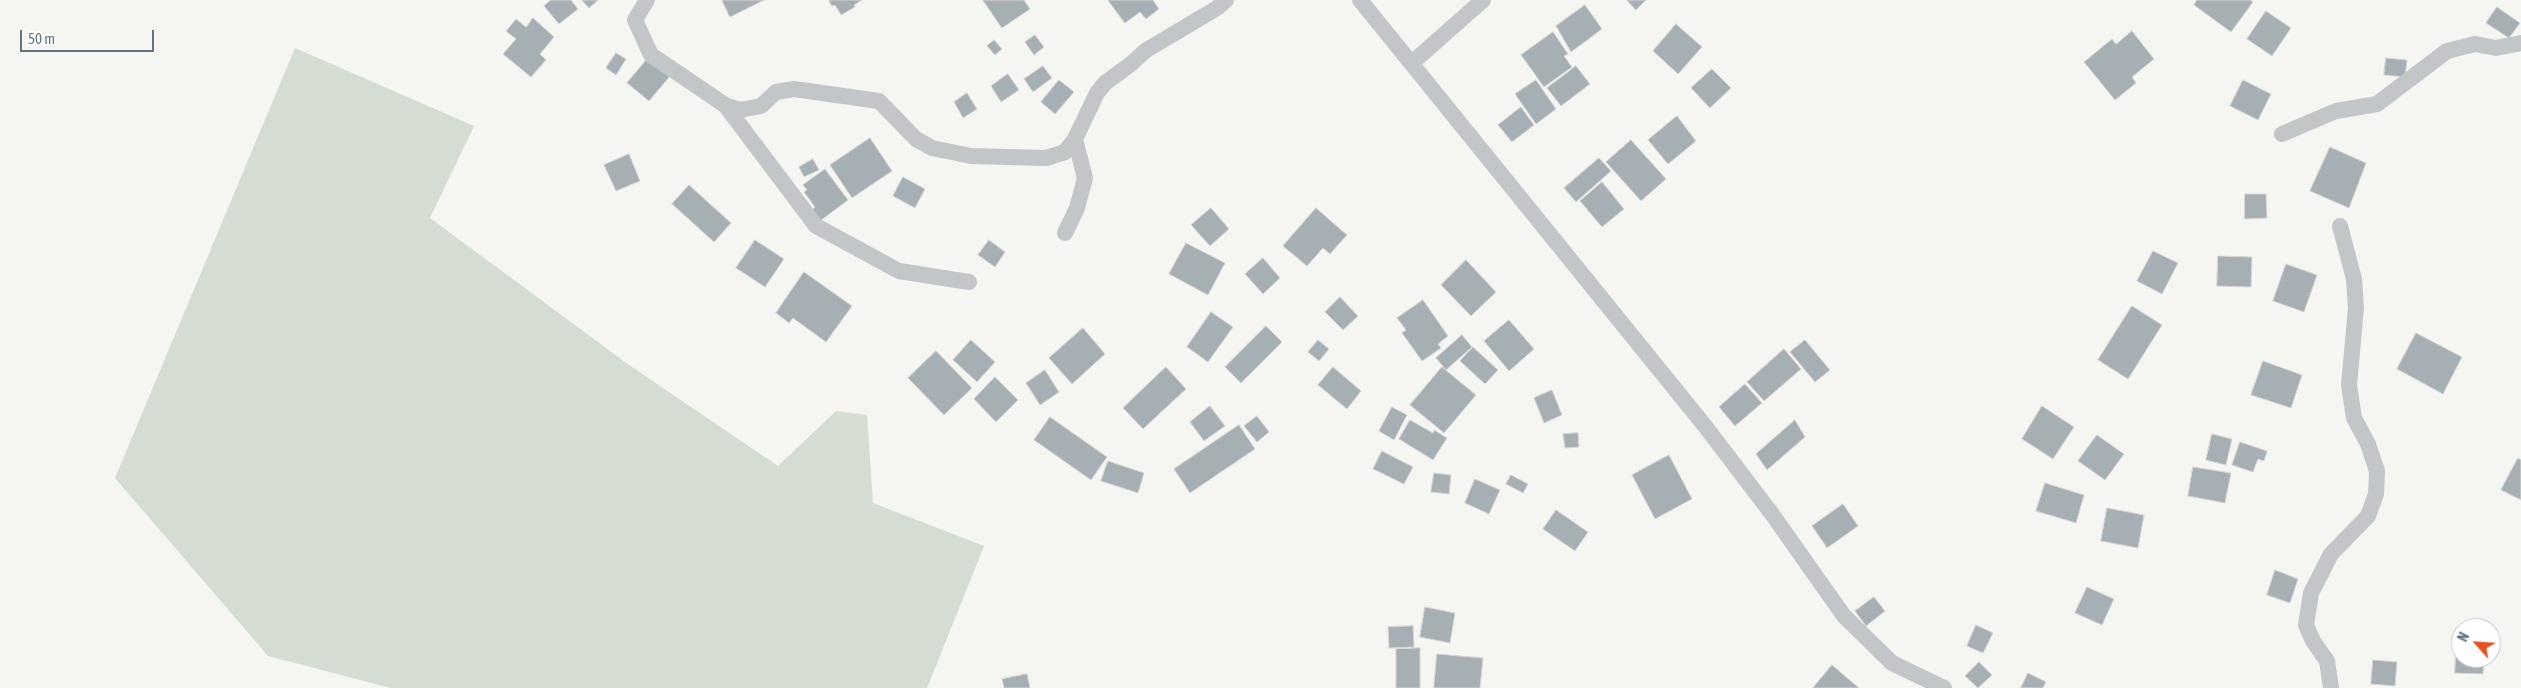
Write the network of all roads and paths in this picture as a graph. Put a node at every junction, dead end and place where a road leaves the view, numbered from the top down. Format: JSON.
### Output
{"nodes":[{"id":1,"x":647,"y":0,"type":"edge"},
{"id":2,"x":1226,"y":0,"type":"edge"},
{"id":3,"x":1360,"y":0,"type":"edge"},
{"id":4,"x":1483,"y":0,"type":"edge"},
{"id":5,"x":2521,"y":43,"type":"edge"},
{"id":6,"x":1413,"y":62,"type":"junction"},
{"id":7,"x":725,"y":105,"type":"junction"},
{"id":8,"x":2282,"y":134,"type":"dead end"},
{"id":9,"x":1076,"y":140,"type":"junction"},
{"id":10,"x":2340,"y":226,"type":"dead end"},
{"id":11,"x":1065,"y":233,"type":"dead end"},
{"id":12,"x":969,"y":282,"type":"dead end"},
{"id":13,"x":1944,"y":688,"type":"edge"},
{"id":14,"x":2331,"y":688,"type":"edge"}],
"edges":[{"from":1,"to":7,"type":"street"},
{"from":2,"to":9,"type":"street"},
{"from":3,"to":6,"type":"street"},
{"from":4,"to":6,"type":"street"},
{"from":5,"to":8,"type":"street"},
{"from":6,"to":13,"type":"street"},
{"from":7,"to":9,"type":"street"},
{"from":7,"to":12,"type":"street"},
{"from":9,"to":11,"type":"street"},
{"from":10,"to":14,"type":"street"}]}
